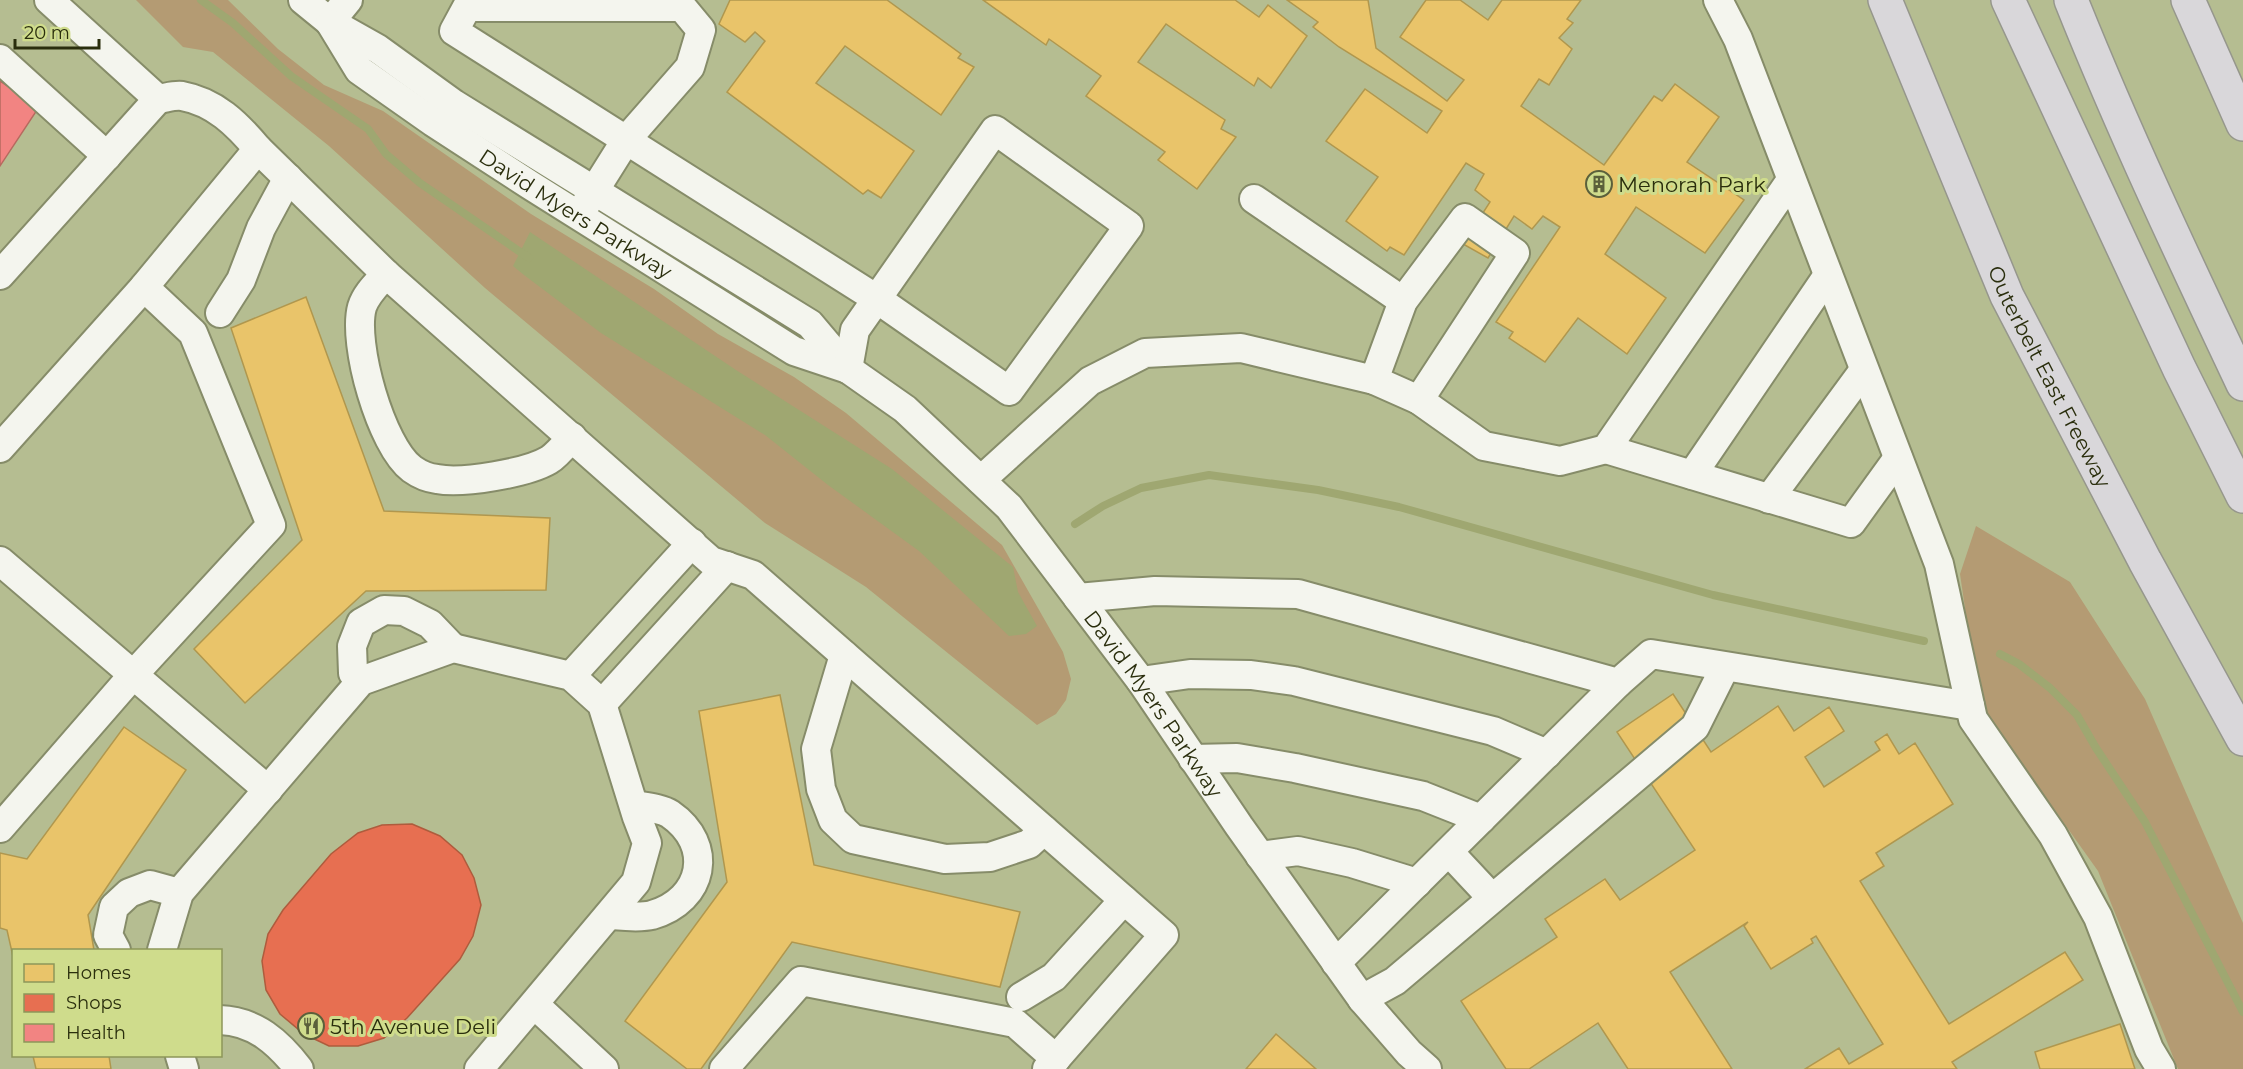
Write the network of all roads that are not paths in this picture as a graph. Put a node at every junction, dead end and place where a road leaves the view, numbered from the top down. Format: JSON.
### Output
{"nodes":[{"id":1,"x":49,"y":0,"type":"edge"},
{"id":2,"x":303,"y":0,"type":"edge"},
{"id":3,"x":348,"y":0,"type":"edge"},
{"id":4,"x":1718,"y":0,"type":"edge"},
{"id":5,"x":1884,"y":0,"type":"edge"},
{"id":6,"x":2008,"y":0,"type":"edge"},
{"id":7,"x":2071,"y":0,"type":"edge"},
{"id":8,"x":2188,"y":0,"type":"edge"},
{"id":9,"x":330,"y":22,"type":"junction"},
{"id":10,"x":0,"y":59,"type":"edge"},
{"id":11,"x":158,"y":99,"type":"junction"},
{"id":12,"x":2243,"y":124,"type":"edge"},
{"id":13,"x":626,"y":140,"type":"junction"},
{"id":14,"x":258,"y":149,"type":"junction"},
{"id":15,"x":107,"y":156,"type":"junction"},
{"id":16,"x":288,"y":178,"type":"junction"},
{"id":17,"x":1791,"y":180,"type":"junction"},
{"id":18,"x":594,"y":190,"type":"junction"},
{"id":19,"x":1254,"y":200,"type":"dead end"},
{"id":20,"x":579,"y":215,"type":"junction"},
{"id":21,"x":386,"y":274,"type":"junction"},
{"id":22,"x":0,"y":275,"type":"edge"},
{"id":23,"x":1828,"y":275,"type":"junction"},
{"id":24,"x":144,"y":287,"type":"junction"},
{"id":25,"x":877,"y":299,"type":"junction"},
{"id":26,"x":1403,"y":300,"type":"junction"},
{"id":27,"x":220,"y":313,"type":"dead end"},
{"id":28,"x":848,"y":369,"type":"junction"},
{"id":29,"x":1864,"y":370,"type":"junction"},
{"id":30,"x":1374,"y":380,"type":"junction"},
{"id":31,"x":2243,"y":384,"type":"edge"},
{"id":32,"x":1419,"y":400,"type":"junction"},
{"id":33,"x":572,"y":437,"type":"junction"},
{"id":34,"x":0,"y":448,"type":"edge"},
{"id":35,"x":1606,"y":449,"type":"junction"},
{"id":36,"x":1898,"y":458,"type":"junction"},
{"id":37,"x":1692,"y":475,"type":"junction"},
{"id":38,"x":981,"y":480,"type":"junction"},
{"id":39,"x":2243,"y":496,"type":"edge"},
{"id":40,"x":1769,"y":499,"type":"junction"},
{"id":41,"x":692,"y":543,"type":"junction"},
{"id":42,"x":0,"y":561,"type":"edge"},
{"id":43,"x":726,"y":566,"type":"junction"},
{"id":44,"x":1078,"y":598,"type":"junction"},
{"id":45,"x":453,"y":648,"type":"junction"},
{"id":46,"x":844,"y":655,"type":"junction"},
{"id":47,"x":1725,"y":667,"type":"junction"},
{"id":48,"x":133,"y":675,"type":"junction"},
{"id":49,"x":571,"y":676,"type":"junction"},
{"id":50,"x":361,"y":681,"type":"junction"},
{"id":51,"x":1140,"y":681,"type":"junction"},
{"id":52,"x":1618,"y":683,"type":"junction"},
{"id":53,"x":602,"y":704,"type":"junction"},
{"id":54,"x":1970,"y":706,"type":"junction"},
{"id":55,"x":2243,"y":739,"type":"edge"},
{"id":56,"x":1547,"y":754,"type":"junction"},
{"id":57,"x":1193,"y":759,"type":"junction"},
{"id":58,"x":268,"y":790,"type":"junction"},
{"id":59,"x":633,"y":805,"type":"junction"},
{"id":60,"x":1481,"y":819,"type":"junction"},
{"id":61,"x":0,"y":828,"type":"edge"},
{"id":62,"x":1044,"y":830,"type":"junction"},
{"id":63,"x":1449,"y":852,"type":"junction"},
{"id":64,"x":1260,"y":856,"type":"junction"},
{"id":65,"x":1417,"y":883,"type":"junction"},
{"id":66,"x":179,"y":893,"type":"junction"},
{"id":67,"x":1492,"y":898,"type":"junction"},
{"id":68,"x":1124,"y":900,"type":"junction"},
{"id":69,"x":610,"y":915,"type":"junction"},
{"id":70,"x":115,"y":949,"type":"edge"},
{"id":71,"x":163,"y":949,"type":"edge"},
{"id":72,"x":1336,"y":963,"type":"junction"},
{"id":73,"x":1021,"y":997,"type":"dead end"},
{"id":74,"x":1362,"y":999,"type":"junction"},
{"id":75,"x":535,"y":1005,"type":"junction"},
{"id":76,"x":222,"y":1020,"type":"edge"},
{"id":77,"x":1051,"y":1064,"type":"edge"},
{"id":78,"x":299,"y":1069,"type":"edge"},
{"id":79,"x":480,"y":1069,"type":"edge"},
{"id":80,"x":604,"y":1069,"type":"edge"},
{"id":81,"x":724,"y":1069,"type":"edge"},
{"id":82,"x":1427,"y":1069,"type":"edge"},
{"id":83,"x":2161,"y":1069,"type":"edge"}],
"edges":[{"from":1,"to":11,"type":"street"},
{"from":2,"to":9,"type":"street","name":"David Myers Parkway"},
{"from":3,"to":9,"type":"street"},
{"from":4,"to":17,"type":"street"},
{"from":5,"to":55,"type":"highway","name":"Outerbelt East Freeway"},
{"from":6,"to":39,"type":"highway"},
{"from":7,"to":31,"type":"highway"},
{"from":8,"to":12,"type":"highway"},
{"from":9,"to":18,"type":"street","name":"David Myers Parkway"},
{"from":9,"to":20,"type":"street","name":"David Myers Parkway"},
{"from":10,"to":15,"type":"street"},
{"from":11,"to":14,"type":"street"},
{"from":11,"to":15,"type":"street"},
{"from":13,"to":13,"type":"street"},
{"from":13,"to":18,"type":"street"},
{"from":13,"to":25,"type":"street"},
{"from":14,"to":16,"type":"street"},
{"from":14,"to":24,"type":"street"},
{"from":15,"to":22,"type":"street"},
{"from":16,"to":21,"type":"street"},
{"from":16,"to":27,"type":"street"},
{"from":17,"to":23,"type":"street"},
{"from":17,"to":35,"type":"street"},
{"from":18,"to":20,"type":"street"},
{"from":18,"to":28,"type":"street","name":"David Myers Parkway"},
{"from":19,"to":26,"type":"street"},
{"from":20,"to":28,"type":"street","name":"David Myers Parkway"},
{"from":21,"to":33,"type":"street"},
{"from":21,"to":33,"type":"street"},
{"from":23,"to":29,"type":"street"},
{"from":23,"to":37,"type":"street"},
{"from":24,"to":34,"type":"street"},
{"from":24,"to":48,"type":"street"},
{"from":25,"to":25,"type":"street"},
{"from":25,"to":28,"type":"street"},
{"from":26,"to":30,"type":"street"},
{"from":26,"to":32,"type":"street"},
{"from":28,"to":38,"type":"street","name":"David Myers Parkway"},
{"from":29,"to":36,"type":"street"},
{"from":29,"to":40,"type":"street"},
{"from":30,"to":32,"type":"street"},
{"from":30,"to":38,"type":"street"},
{"from":32,"to":35,"type":"street"},
{"from":33,"to":41,"type":"street"},
{"from":35,"to":37,"type":"street"},
{"from":36,"to":40,"type":"street"},
{"from":36,"to":54,"type":"street"},
{"from":37,"to":40,"type":"street"},
{"from":38,"to":44,"type":"street","name":"David Myers Parkway"},
{"from":41,"to":43,"type":"street"},
{"from":41,"to":49,"type":"street"},
{"from":42,"to":48,"type":"street"},
{"from":43,"to":46,"type":"street"},
{"from":43,"to":53,"type":"street"},
{"from":44,"to":51,"type":"street","name":"David Myers Parkway"},
{"from":44,"to":52,"type":"street"},
{"from":45,"to":49,"type":"street"},
{"from":45,"to":50,"type":"street"},
{"from":45,"to":50,"type":"street"},
{"from":46,"to":62,"type":"street"},
{"from":46,"to":62,"type":"street"},
{"from":47,"to":52,"type":"street"},
{"from":47,"to":54,"type":"street"},
{"from":47,"to":67,"type":"street"},
{"from":48,"to":58,"type":"street"},
{"from":48,"to":61,"type":"street"},
{"from":49,"to":53,"type":"street"},
{"from":50,"to":58,"type":"street"},
{"from":51,"to":56,"type":"street"},
{"from":51,"to":57,"type":"street","name":"David Myers Parkway"},
{"from":52,"to":56,"type":"street"},
{"from":53,"to":59,"type":"street"},
{"from":54,"to":83,"type":"street"},
{"from":56,"to":60,"type":"street"},
{"from":57,"to":60,"type":"street"},
{"from":57,"to":64,"type":"street","name":"David Myers Parkway"},
{"from":58,"to":66,"type":"street"},
{"from":59,"to":69,"type":"street"},
{"from":59,"to":69,"type":"street"},
{"from":60,"to":63,"type":"street"},
{"from":62,"to":68,"type":"street"},
{"from":63,"to":65,"type":"street"},
{"from":63,"to":67,"type":"street"},
{"from":64,"to":65,"type":"street"},
{"from":64,"to":72,"type":"street","name":"David Myers Parkway"},
{"from":65,"to":72,"type":"street"},
{"from":66,"to":70,"type":"street"},
{"from":66,"to":71,"type":"street"},
{"from":67,"to":74,"type":"street"},
{"from":68,"to":73,"type":"street"},
{"from":68,"to":77,"type":"street"},
{"from":69,"to":75,"type":"street"},
{"from":72,"to":74,"type":"street","name":"David Myers Parkway"},
{"from":74,"to":82,"type":"street","name":"David Myers Parkway"},
{"from":75,"to":79,"type":"street"},
{"from":75,"to":80,"type":"street"},
{"from":76,"to":78,"type":"street"},
{"from":77,"to":81,"type":"street"}]}
